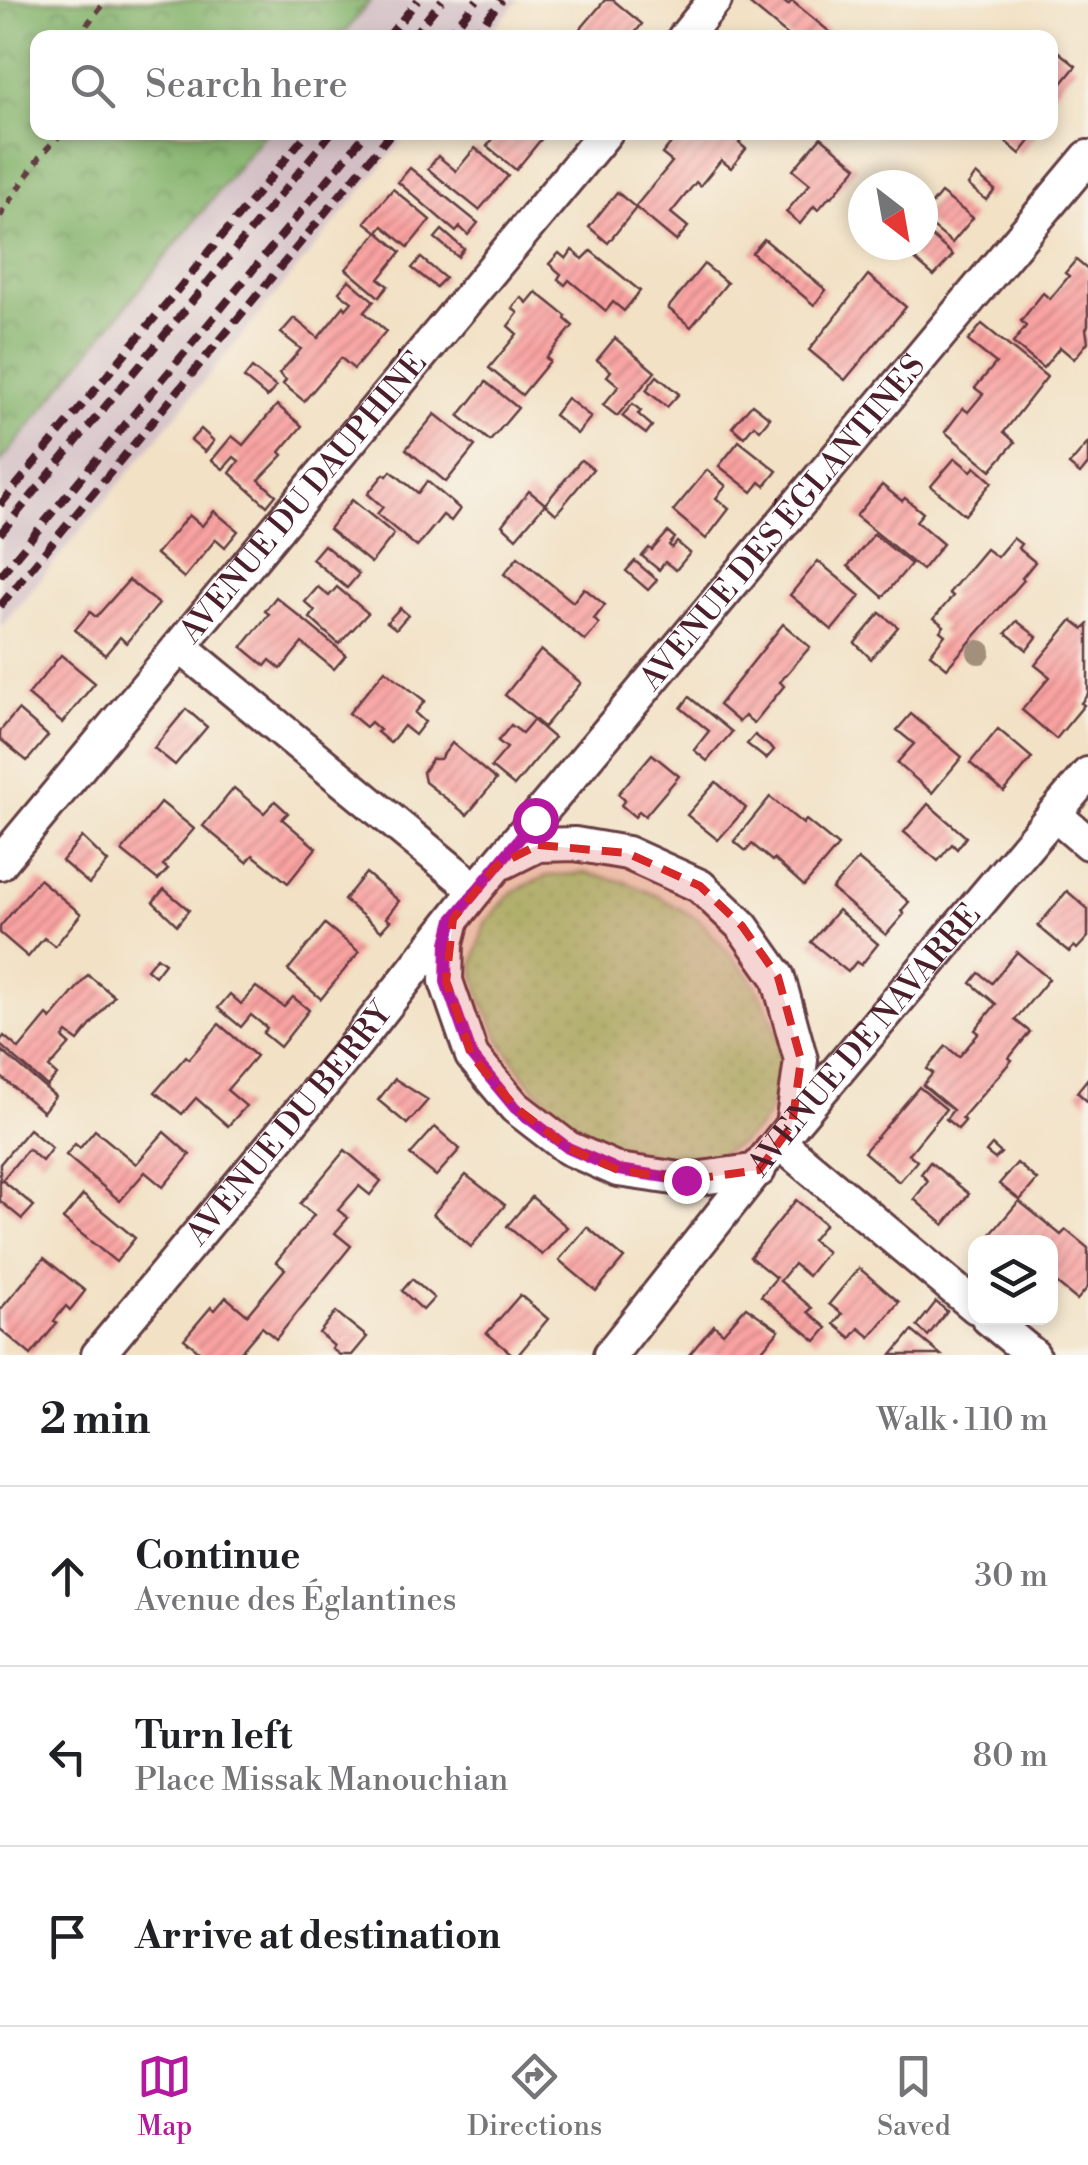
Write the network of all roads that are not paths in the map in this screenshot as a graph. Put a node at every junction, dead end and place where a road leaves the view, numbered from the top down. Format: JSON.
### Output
{"nodes":[{"id":1,"x":715,"y":0,"type":"edge"},
{"id":2,"x":691,"y":30,"type":"edge"},
{"id":3,"x":599,"y":140,"type":"edge"},
{"id":4,"x":1088,"y":157,"type":"edge"},
{"id":5,"x":181,"y":647,"type":"junction"},
{"id":6,"x":1088,"y":774,"type":"edge"},
{"id":7,"x":1054,"y":814,"type":"junction"},
{"id":8,"x":1088,"y":843,"type":"edge"},
{"id":9,"x":0,"y":863,"type":"edge"},
{"id":10,"x":486,"y":878,"type":"junction"},
{"id":11,"x":453,"y":919,"type":"junction"},
{"id":12,"x":786,"y":1134,"type":"junction"},
{"id":13,"x":759,"y":1170,"type":"junction"},
{"id":14,"x":968,"y":1300,"type":"edge"},
{"id":15,"x":997,"y":1325,"type":"edge"},
{"id":16,"x":98,"y":1355,"type":"edge"},
{"id":17,"x":610,"y":1355,"type":"edge"},
{"id":18,"x":1033,"y":1355,"type":"edge"}],
"edges":[{"from":1,"to":2,"type":"street"},
{"from":3,"to":5,"type":"street","name":"AVENUE DU DAUPHINÉ"},
{"from":4,"to":10,"type":"street","name":"AVENUE DES ÉGLANTINES"},
{"from":5,"to":9,"type":"street","name":"AVENUE DU DAUPHINÉ"},
{"from":5,"to":10,"type":"street"},
{"from":6,"to":7,"type":"street","name":"AVENUE DE NAVARRE"},
{"from":7,"to":8,"type":"street"},
{"from":7,"to":12,"type":"street","name":"AVENUE DE NAVARRE"},
{"from":10,"to":11,"type":"street","name":"AVENUE DU BERRY"},
{"from":10,"to":12,"type":"street"},
{"from":11,"to":13,"type":"street"},
{"from":11,"to":16,"type":"street","name":"AVENUE DU BERRY"},
{"from":12,"to":13,"type":"street","name":"AVENUE DE NAVARRE"},
{"from":12,"to":14,"type":"street"},
{"from":13,"to":17,"type":"street","name":"AVENUE DE NAVARRE"},
{"from":15,"to":18,"type":"street"}]}
